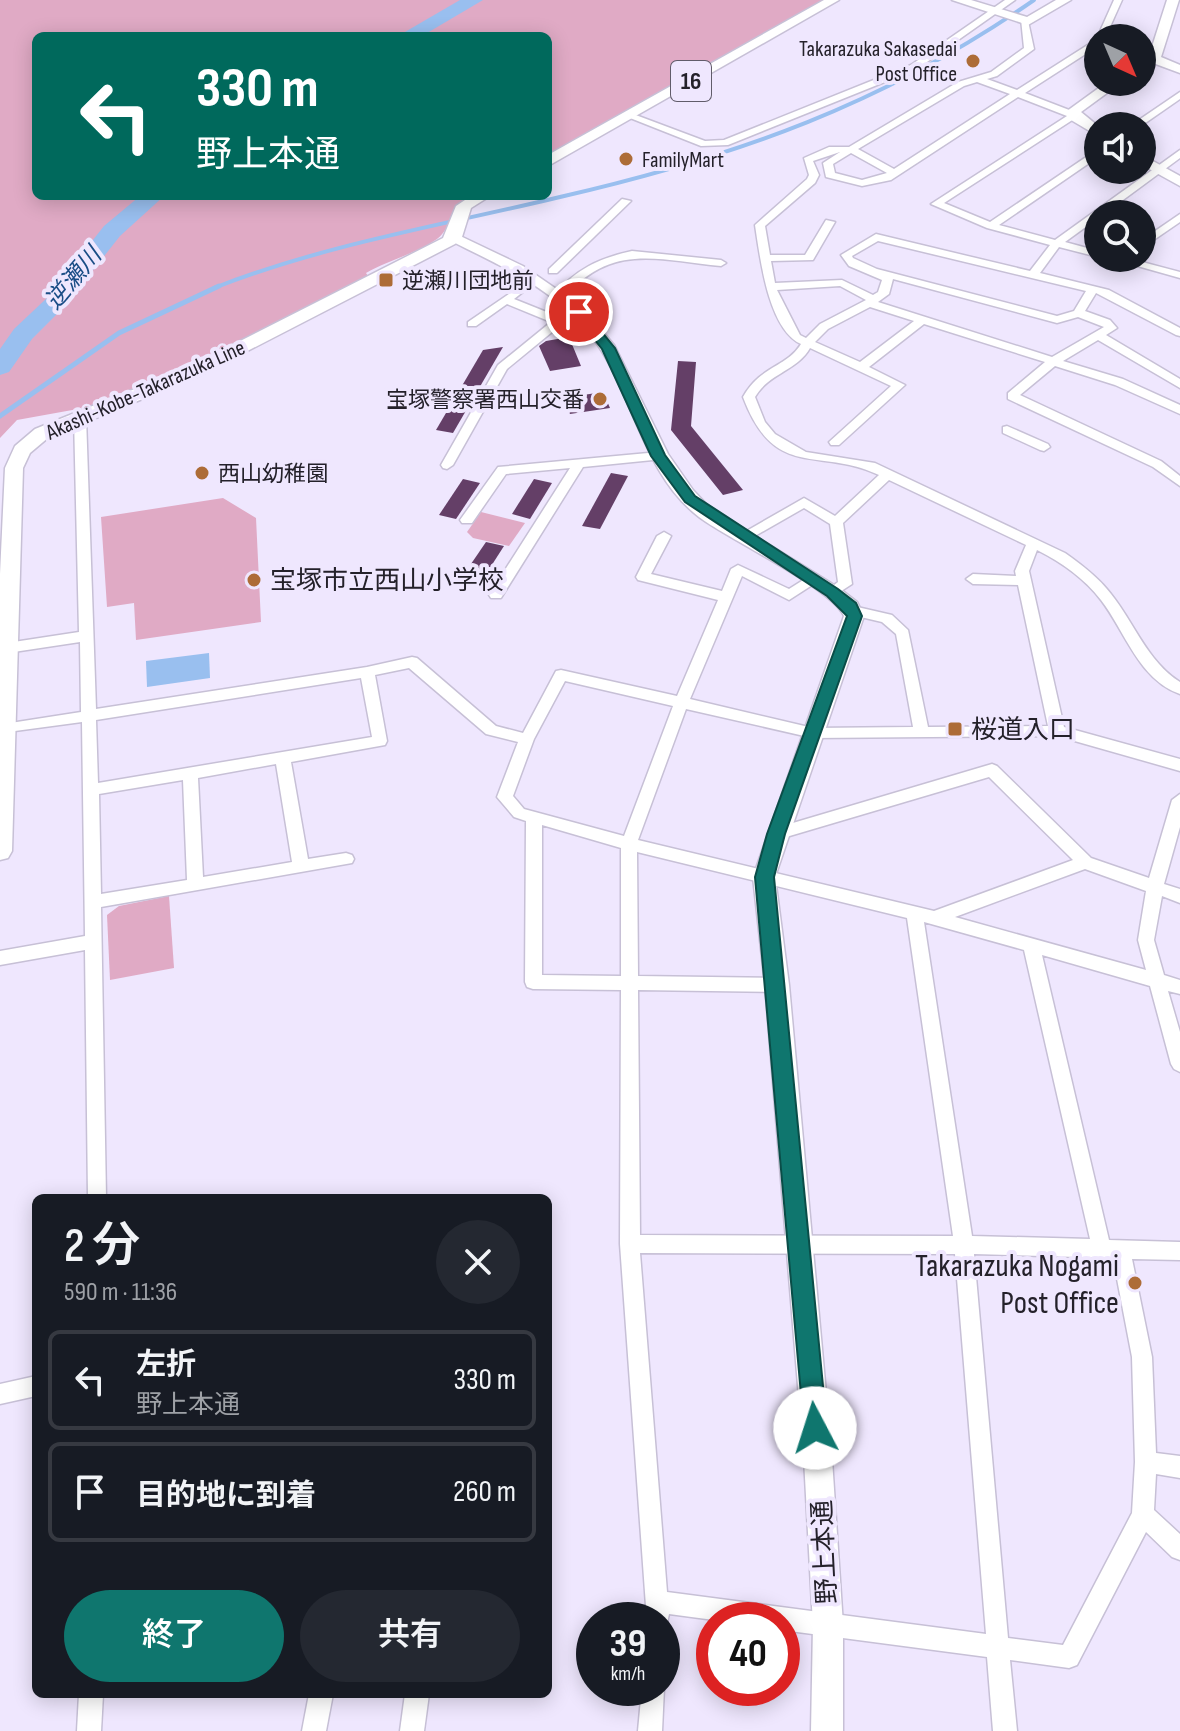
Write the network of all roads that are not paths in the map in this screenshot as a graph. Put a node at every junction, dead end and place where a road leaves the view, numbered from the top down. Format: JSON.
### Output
{"nodes":[{"id":1,"x":833,"y":0,"type":"edge"},
{"id":2,"x":958,"y":0,"type":"edge"},
{"id":3,"x":1011,"y":0,"type":"edge"},
{"id":4,"x":1065,"y":0,"type":"edge"},
{"id":5,"x":1118,"y":0,"type":"edge"},
{"id":6,"x":1173,"y":0,"type":"edge"},
{"id":7,"x":996,"y":12,"type":"junction"},
{"id":8,"x":1022,"y":20,"type":"junction"},
{"id":9,"x":1107,"y":24,"type":"edge"},
{"id":10,"x":1156,"y":36,"type":"edge"},
{"id":11,"x":1084,"y":50,"type":"edge"},
{"id":12,"x":1156,"y":62,"type":"edge"},
{"id":13,"x":1180,"y":69,"type":"edge"},
{"id":14,"x":974,"y":78,"type":"junction"},
{"id":15,"x":1014,"y":95,"type":"junction"},
{"id":16,"x":1180,"y":95,"type":"edge"},
{"id":17,"x":1095,"y":96,"type":"edge"},
{"id":18,"x":1155,"y":112,"type":"edge"},
{"id":19,"x":1074,"y":115,"type":"junction"},
{"id":20,"x":630,"y":116,"type":"junction"},
{"id":21,"x":1084,"y":122,"type":"edge"},
{"id":22,"x":849,"y":147,"type":"junction"},
{"id":23,"x":1180,"y":153,"type":"edge"},
{"id":24,"x":552,"y":159,"type":"edge"},
{"id":25,"x":1084,"y":162,"type":"edge"},
{"id":26,"x":1156,"y":167,"type":"edge"},
{"id":27,"x":1159,"y":169,"type":"junction"},
{"id":28,"x":894,"y":173,"type":"junction"},
{"id":29,"x":1180,"y":182,"type":"edge"},
{"id":30,"x":478,"y":200,"type":"edge"},
{"id":31,"x":626,"y":201,"type":"dead end"},
{"id":32,"x":1180,"y":217,"type":"edge"},
{"id":33,"x":830,"y":222,"type":"dead end"},
{"id":34,"x":458,"y":223,"type":"junction"},
{"id":35,"x":991,"y":226,"type":"junction"},
{"id":36,"x":1156,"y":235,"type":"edge"},
{"id":37,"x":1056,"y":244,"type":"junction"},
{"id":38,"x":1084,"y":251,"type":"edge"},
{"id":39,"x":764,"y":258,"type":"junction"},
{"id":40,"x":567,"y":259,"type":"junction"},
{"id":41,"x":721,"y":263,"type":"dead end"},
{"id":42,"x":590,"y":265,"type":"junction"},
{"id":43,"x":1156,"y":269,"type":"edge"},
{"id":44,"x":553,"y":271,"type":"dead end"},
{"id":45,"x":878,"y":272,"type":"junction"},
{"id":46,"x":1034,"y":273,"type":"junction"},
{"id":47,"x":1180,"y":275,"type":"edge"},
{"id":48,"x":770,"y":287,"type":"junction"},
{"id":49,"x":522,"y":288,"type":"dead end"},
{"id":50,"x":1093,"y":289,"type":"junction"},
{"id":51,"x":560,"y":296,"type":"junction"},
{"id":52,"x":507,"y":300,"type":"junction"},
{"id":53,"x":872,"y":302,"type":"junction"},
{"id":54,"x":579,"y":312,"type":"junction"},
{"id":55,"x":1078,"y":313,"type":"junction"},
{"id":56,"x":559,"y":321,"type":"junction"},
{"id":57,"x":921,"y":321,"type":"junction"},
{"id":58,"x":472,"y":324,"type":"dead end"},
{"id":59,"x":1179,"y":324,"type":"edge"},
{"id":60,"x":1099,"y":336,"type":"junction"},
{"id":61,"x":806,"y":341,"type":"junction"},
{"id":62,"x":1054,"y":361,"type":"junction"},
{"id":63,"x":861,"y":367,"type":"junction"},
{"id":64,"x":1180,"y":384,"type":"edge"},
{"id":65,"x":1180,"y":410,"type":"edge"},
{"id":66,"x":80,"y":417,"type":"junction"},
{"id":67,"x":1036,"y":425,"type":"junction"},
{"id":68,"x":1007,"y":430,"type":"dead end"},
{"id":69,"x":835,"y":442,"type":"dead end"},
{"id":70,"x":1044,"y":447,"type":"dead end"},
{"id":71,"x":659,"y":456,"type":"junction"},
{"id":72,"x":579,"y":463,"type":"junction"},
{"id":73,"x":447,"y":465,"type":"dead end"},
{"id":74,"x":888,"y":474,"type":"junction"},
{"id":75,"x":1180,"y":482,"type":"edge"},
{"id":76,"x":467,"y":520,"type":"dead end"},
{"id":77,"x":836,"y":522,"type":"junction"},
{"id":78,"x":664,"y":536,"type":"dead end"},
{"id":79,"x":743,"y":537,"type":"junction"},
{"id":80,"x":1033,"y":544,"type":"junction"},
{"id":81,"x":973,"y":579,"type":"dead end"},
{"id":82,"x":813,"y":580,"type":"junction"},
{"id":83,"x":1024,"y":581,"type":"junction"},
{"id":84,"x":832,"y":592,"type":"junction"},
{"id":85,"x":496,"y":595,"type":"dead end"},
{"id":86,"x":727,"y":597,"type":"junction"},
{"id":87,"x":853,"y":611,"type":"junction"},
{"id":88,"x":84,"y":636,"type":"junction"},
{"id":89,"x":7,"y":648,"type":"junction"},
{"id":90,"x":367,"y":672,"type":"junction"},
{"id":91,"x":1180,"y":689,"type":"edge"},
{"id":92,"x":681,"y":703,"type":"junction"},
{"id":93,"x":87,"y":714,"type":"junction"},
{"id":94,"x":4,"y":729,"type":"junction"},
{"id":95,"x":921,"y":730,"type":"junction"},
{"id":96,"x":1057,"y":731,"type":"junction"},
{"id":97,"x":813,"y":733,"type":"junction"},
{"id":98,"x":527,"y":739,"type":"junction"},
{"id":99,"x":283,"y":759,"type":"junction"},
{"id":100,"x":1180,"y":765,"type":"edge"},
{"id":101,"x":190,"y":774,"type":"junction"},
{"id":102,"x":91,"y":790,"type":"junction"},
{"id":103,"x":1179,"y":809,"type":"edge"},
{"id":104,"x":534,"y":817,"type":"junction"},
{"id":105,"x":776,"y":834,"type":"junction"},
{"id":106,"x":629,"y":844,"type":"junction"},
{"id":107,"x":0,"y":851,"type":"edge"},
{"id":108,"x":346,"y":859,"type":"dead end"},
{"id":109,"x":1085,"y":862,"type":"junction"},
{"id":110,"x":301,"y":866,"type":"junction"},
{"id":111,"x":764,"y":877,"type":"junction"},
{"id":112,"x":195,"y":884,"type":"junction"},
{"id":113,"x":1155,"y":887,"type":"junction"},
{"id":114,"x":1180,"y":896,"type":"edge"},
{"id":115,"x":94,"y":902,"type":"junction"},
{"id":116,"x":924,"y":915,"type":"junction"},
{"id":117,"x":92,"y":942,"type":"junction"},
{"id":118,"x":1031,"y":945,"type":"junction"},
{"id":119,"x":0,"y":958,"type":"edge"},
{"id":120,"x":1156,"y":978,"type":"junction"},
{"id":121,"x":629,"y":983,"type":"junction"},
{"id":122,"x":777,"y":985,"type":"junction"},
{"id":123,"x":1180,"y":987,"type":"edge"},
{"id":124,"x":1180,"y":1064,"type":"edge"},
{"id":125,"x":97,"y":1194,"type":"edge"},
{"id":126,"x":798,"y":1243,"type":"junction"},
{"id":127,"x":630,"y":1244,"type":"junction"},
{"id":128,"x":964,"y":1245,"type":"junction"},
{"id":129,"x":1112,"y":1250,"type":"junction"},
{"id":130,"x":1180,"y":1251,"type":"edge"},
{"id":131,"x":32,"y":1387,"type":"edge"},
{"id":132,"x":0,"y":1394,"type":"edge"},
{"id":133,"x":1146,"y":1462,"type":"junction"},
{"id":134,"x":1180,"y":1467,"type":"edge"},
{"id":135,"x":1143,"y":1515,"type":"junction"},
{"id":136,"x":1180,"y":1549,"type":"edge"},
{"id":137,"x":658,"y":1602,"type":"edge"},
{"id":138,"x":680,"y":1613,"type":"edge"},
{"id":139,"x":828,"y":1625,"type":"junction"},
{"id":140,"x":1000,"y":1649,"type":"junction"},
{"id":141,"x":91,"y":1698,"type":"edge"},
{"id":142,"x":320,"y":1698,"type":"edge"},
{"id":143,"x":416,"y":1698,"type":"edge"},
{"id":144,"x":652,"y":1706,"type":"edge"},
{"id":145,"x":89,"y":1731,"type":"edge"},
{"id":146,"x":314,"y":1731,"type":"edge"},
{"id":147,"x":412,"y":1731,"type":"edge"},
{"id":148,"x":650,"y":1731,"type":"edge"},
{"id":149,"x":827,"y":1731,"type":"edge"},
{"id":150,"x":1005,"y":1731,"type":"edge"}],
"edges":[{"from":1,"to":20,"type":"main road","number":"16"},
{"from":2,"to":7,"type":"street"},
{"from":3,"to":7,"type":"street"},
{"from":4,"to":8,"type":"street"},
{"from":5,"to":9,"type":"street"},
{"from":6,"to":10,"type":"street"},
{"from":7,"to":8,"type":"street"},
{"from":7,"to":20,"type":"street"},
{"from":8,"to":14,"type":"street"},
{"from":11,"to":15,"type":"street"},
{"from":12,"to":13,"type":"street"},
{"from":14,"to":15,"type":"street"},
{"from":14,"to":22,"type":"street"},
{"from":15,"to":19,"type":"street"},
{"from":15,"to":28,"type":"street"},
{"from":16,"to":18,"type":"street"},
{"from":17,"to":19,"type":"street"},
{"from":19,"to":21,"type":"street"},
{"from":19,"to":35,"type":"street"},
{"from":20,"to":24,"type":"main road","number":"16"},
{"from":22,"to":28,"type":"street"},
{"from":22,"to":28,"type":"street"},
{"from":22,"to":39,"type":"street"},
{"from":23,"to":27,"type":"street"},
{"from":25,"to":35,"type":"street"},
{"from":26,"to":27,"type":"street"},
{"from":27,"to":29,"type":"street"},
{"from":27,"to":37,"type":"street"},
{"from":30,"to":34,"type":"main road","name":"Akashi-Kobe-Takarazuka Line"},
{"from":31,"to":40,"type":"street"},
{"from":32,"to":36,"type":"street"},
{"from":33,"to":39,"type":"street"},
{"from":34,"to":51,"type":"street"},
{"from":34,"to":66,"type":"main road","name":"Akashi-Kobe-Takarazuka Line"},
{"from":35,"to":37,"type":"street"},
{"from":37,"to":38,"type":"street"},
{"from":37,"to":46,"type":"street"},
{"from":39,"to":48,"type":"street"},
{"from":40,"to":42,"type":"street"},
{"from":40,"to":44,"type":"street"},
{"from":41,"to":42,"type":"street"},
{"from":42,"to":51,"type":"street"},
{"from":43,"to":47,"type":"street"},
{"from":45,"to":46,"type":"street"},
{"from":45,"to":53,"type":"street"},
{"from":45,"to":55,"type":"street"},
{"from":46,"to":50,"type":"street"},
{"from":48,"to":53,"type":"street"},
{"from":48,"to":61,"type":"street"},
{"from":49,"to":52,"type":"street"},
{"from":50,"to":55,"type":"street"},
{"from":50,"to":59,"type":"street"},
{"from":51,"to":54,"type":"street"},
{"from":52,"to":56,"type":"street"},
{"from":52,"to":58,"type":"street"},
{"from":53,"to":57,"type":"street"},
{"from":53,"to":61,"type":"street"},
{"from":54,"to":56,"type":"street"},
{"from":54,"to":71,"type":"street"},
{"from":55,"to":60,"type":"street"},
{"from":56,"to":73,"type":"street"},
{"from":57,"to":62,"type":"street"},
{"from":57,"to":63,"type":"street"},
{"from":60,"to":62,"type":"street"},
{"from":60,"to":64,"type":"street"},
{"from":61,"to":63,"type":"street"},
{"from":61,"to":74,"type":"street"},
{"from":62,"to":65,"type":"street"},
{"from":62,"to":67,"type":"street"},
{"from":63,"to":69,"type":"street"},
{"from":66,"to":88,"type":"street"},
{"from":66,"to":89,"type":"main road","name":"Akashi-Kobe-Takarazuka Line"},
{"from":67,"to":68,"type":"street"},
{"from":67,"to":70,"type":"street"},
{"from":67,"to":75,"type":"street"},
{"from":71,"to":72,"type":"street"},
{"from":71,"to":79,"type":"street"},
{"from":72,"to":76,"type":"street"},
{"from":72,"to":85,"type":"street"},
{"from":74,"to":77,"type":"street"},
{"from":74,"to":80,"type":"street"},
{"from":77,"to":79,"type":"street"},
{"from":77,"to":84,"type":"street"},
{"from":78,"to":86,"type":"street"},
{"from":79,"to":82,"type":"street"},
{"from":80,"to":83,"type":"street"},
{"from":80,"to":91,"type":"street"},
{"from":81,"to":83,"type":"street"},
{"from":82,"to":84,"type":"street"},
{"from":82,"to":86,"type":"street"},
{"from":83,"to":96,"type":"street"},
{"from":84,"to":87,"type":"street"},
{"from":86,"to":92,"type":"street"},
{"from":87,"to":95,"type":"street"},
{"from":87,"to":97,"type":"street","name":"野上本通"},
{"from":88,"to":89,"type":"street"},
{"from":88,"to":93,"type":"street"},
{"from":89,"to":94,"type":"main road","name":"Akashi-Kobe-Takarazuka Line"},
{"from":90,"to":93,"type":"street"},
{"from":90,"to":98,"type":"street"},
{"from":90,"to":99,"type":"street"},
{"from":92,"to":97,"type":"street"},
{"from":92,"to":98,"type":"street"},
{"from":92,"to":106,"type":"street"},
{"from":93,"to":94,"type":"street"},
{"from":93,"to":102,"type":"street"},
{"from":94,"to":107,"type":"main road","name":"Akashi-Kobe-Takarazuka Line"},
{"from":95,"to":96,"type":"street"},
{"from":95,"to":97,"type":"street"},
{"from":96,"to":100,"type":"street"},
{"from":97,"to":105,"type":"street","name":"野上本通"},
{"from":98,"to":104,"type":"street"},
{"from":99,"to":101,"type":"street"},
{"from":99,"to":110,"type":"street"},
{"from":101,"to":102,"type":"street"},
{"from":101,"to":112,"type":"street"},
{"from":102,"to":115,"type":"street"},
{"from":103,"to":113,"type":"street"},
{"from":104,"to":106,"type":"street"},
{"from":104,"to":121,"type":"street"},
{"from":105,"to":109,"type":"street"},
{"from":105,"to":111,"type":"street","name":"野上本通"},
{"from":106,"to":111,"type":"street"},
{"from":106,"to":121,"type":"street"},
{"from":108,"to":110,"type":"street"},
{"from":109,"to":113,"type":"street"},
{"from":109,"to":116,"type":"street"},
{"from":110,"to":112,"type":"street"},
{"from":111,"to":116,"type":"street"},
{"from":111,"to":122,"type":"street","name":"野上本通"},
{"from":112,"to":115,"type":"street"},
{"from":113,"to":114,"type":"street"},
{"from":113,"to":120,"type":"street"},
{"from":115,"to":117,"type":"street"},
{"from":116,"to":118,"type":"street"},
{"from":116,"to":128,"type":"street"},
{"from":117,"to":119,"type":"street"},
{"from":117,"to":125,"type":"street"},
{"from":118,"to":120,"type":"street"},
{"from":118,"to":129,"type":"street"},
{"from":120,"to":123,"type":"street"},
{"from":120,"to":124,"type":"street"},
{"from":121,"to":122,"type":"street"},
{"from":121,"to":127,"type":"street"},
{"from":122,"to":126,"type":"street","name":"野上本通"},
{"from":126,"to":127,"type":"street"},
{"from":126,"to":128,"type":"street"},
{"from":126,"to":139,"type":"street","name":"野上本通"},
{"from":127,"to":137,"type":"street"},
{"from":128,"to":129,"type":"street"},
{"from":128,"to":140,"type":"street"},
{"from":129,"to":130,"type":"street"},
{"from":129,"to":133,"type":"street"},
{"from":131,"to":132,"type":"street"},
{"from":133,"to":134,"type":"street"},
{"from":133,"to":135,"type":"street"},
{"from":135,"to":136,"type":"street"},
{"from":135,"to":140,"type":"street"},
{"from":138,"to":139,"type":"street"},
{"from":139,"to":140,"type":"street"},
{"from":139,"to":149,"type":"street","name":"野上本通"},
{"from":140,"to":150,"type":"street"},
{"from":141,"to":145,"type":"street"},
{"from":142,"to":146,"type":"street"},
{"from":143,"to":147,"type":"street"},
{"from":144,"to":148,"type":"street"}]}
